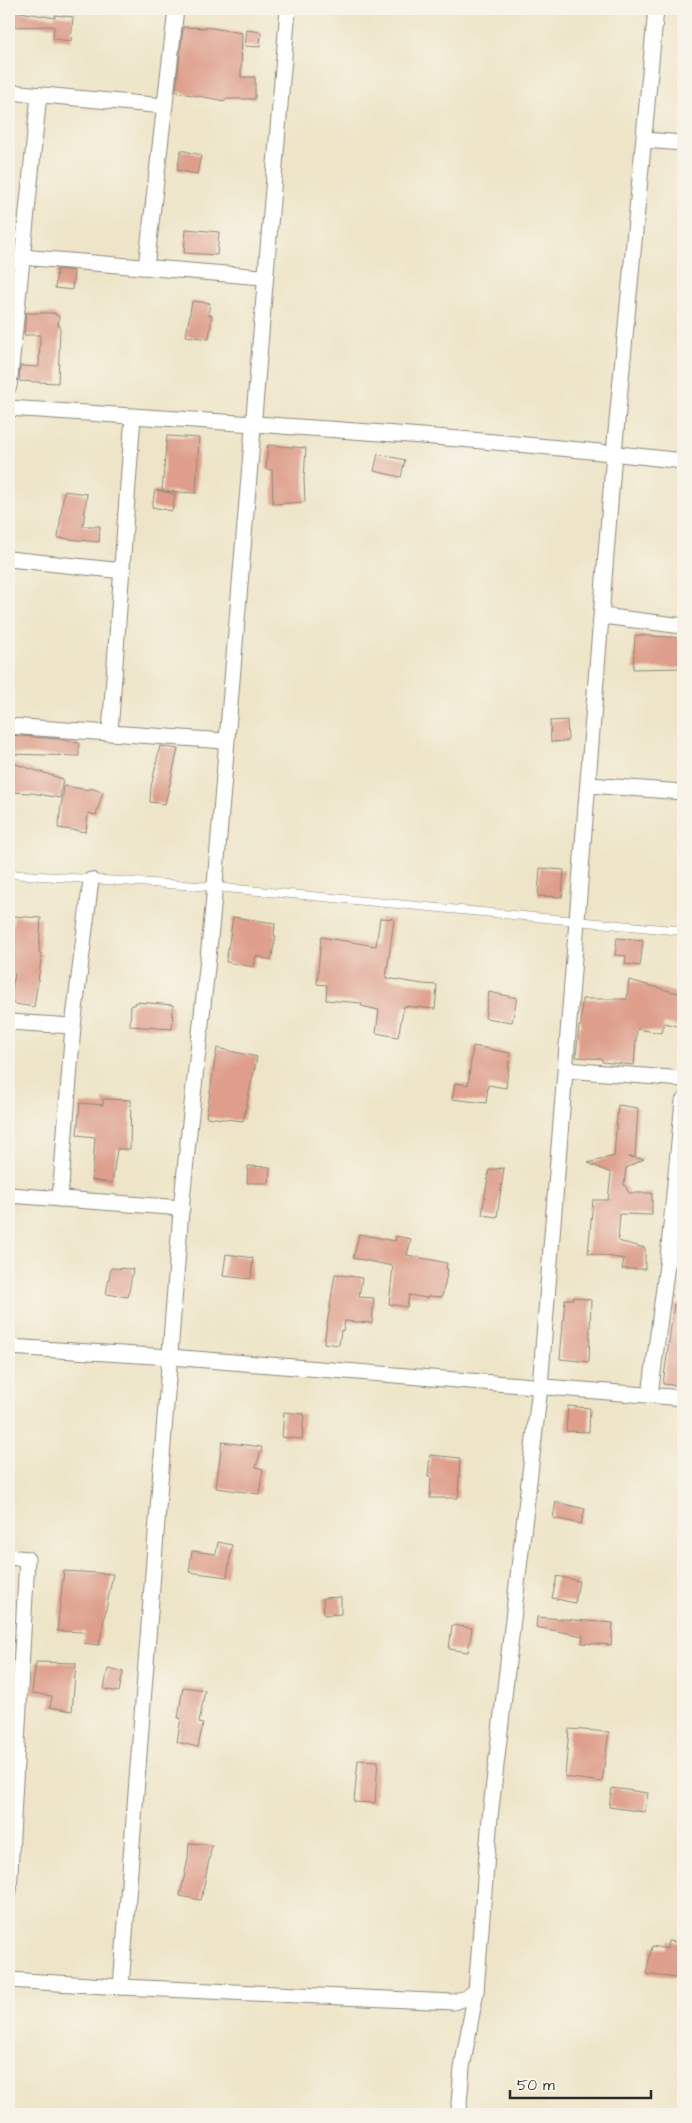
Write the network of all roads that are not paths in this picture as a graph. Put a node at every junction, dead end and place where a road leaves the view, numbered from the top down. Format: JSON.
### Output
{"nodes":[{"id":1,"x":176,"y":9,"type":"edge"},
{"id":2,"x":288,"y":9,"type":"edge"},
{"id":3,"x":656,"y":9,"type":"edge"},
{"id":4,"x":9,"y":92,"type":"edge"},
{"id":5,"x":39,"y":95,"type":"junction"},
{"id":6,"x":165,"y":106,"type":"junction"},
{"id":7,"x":644,"y":140,"type":"junction"},
{"id":8,"x":683,"y":143,"type":"edge"},
{"id":9,"x":21,"y":257,"type":"junction"},
{"id":10,"x":146,"y":267,"type":"junction"},
{"id":11,"x":263,"y":277,"type":"junction"},
{"id":12,"x":9,"y":386,"type":"edge"},
{"id":13,"x":9,"y":408,"type":"edge"},
{"id":14,"x":134,"y":416,"type":"junction"},
{"id":15,"x":254,"y":423,"type":"junction"},
{"id":16,"x":614,"y":453,"type":"junction"},
{"id":17,"x":683,"y":461,"type":"edge"},
{"id":18,"x":9,"y":560,"type":"edge"},
{"id":19,"x":123,"y":571,"type":"junction"},
{"id":20,"x":602,"y":616,"type":"junction"},
{"id":21,"x":683,"y":626,"type":"edge"},
{"id":22,"x":9,"y":726,"type":"edge"},
{"id":23,"x":110,"y":732,"type":"junction"},
{"id":24,"x":226,"y":741,"type":"junction"},
{"id":25,"x":589,"y":786,"type":"junction"},
{"id":26,"x":683,"y":792,"type":"edge"},
{"id":27,"x":9,"y":874,"type":"edge"},
{"id":28,"x":91,"y":880,"type":"junction"},
{"id":29,"x":215,"y":887,"type":"junction"},
{"id":30,"x":578,"y":923,"type":"junction"},
{"id":31,"x":683,"y":931,"type":"edge"},
{"id":32,"x":9,"y":1022,"type":"edge"},
{"id":33,"x":73,"y":1026,"type":"junction"},
{"id":34,"x":566,"y":1070,"type":"junction"},
{"id":35,"x":683,"y":1079,"type":"edge"},
{"id":36,"x":683,"y":1101,"type":"edge"},
{"id":37,"x":9,"y":1195,"type":"edge"},
{"id":38,"x":60,"y":1199,"type":"junction"},
{"id":39,"x":182,"y":1208,"type":"junction"},
{"id":40,"x":676,"y":1258,"type":"edge"},
{"id":41,"x":9,"y":1347,"type":"edge"},
{"id":42,"x":170,"y":1357,"type":"junction"},
{"id":43,"x":540,"y":1387,"type":"junction"},
{"id":44,"x":650,"y":1395,"type":"junction"},
{"id":45,"x":683,"y":1398,"type":"edge"},
{"id":46,"x":9,"y":1557,"type":"edge"},
{"id":47,"x":11,"y":1822,"type":"edge"},
{"id":48,"x":9,"y":1891,"type":"edge"},
{"id":49,"x":9,"y":1980,"type":"edge"},
{"id":50,"x":121,"y":1987,"type":"junction"},
{"id":51,"x":476,"y":1991,"type":"junction"},
{"id":52,"x":460,"y":2114,"type":"edge"}],
"edges":[{"from":1,"to":6,"type":"street"},
{"from":2,"to":11,"type":"street"},
{"from":3,"to":7,"type":"street"},
{"from":4,"to":5,"type":"street"},
{"from":5,"to":6,"type":"street"},
{"from":5,"to":9,"type":"street"},
{"from":6,"to":10,"type":"street"},
{"from":7,"to":8,"type":"street"},
{"from":7,"to":16,"type":"street"},
{"from":9,"to":10,"type":"street"},
{"from":9,"to":12,"type":"street"},
{"from":10,"to":11,"type":"street"},
{"from":11,"to":15,"type":"street"},
{"from":13,"to":14,"type":"street"},
{"from":14,"to":15,"type":"street"},
{"from":14,"to":19,"type":"street"},
{"from":15,"to":16,"type":"street"},
{"from":15,"to":24,"type":"street"},
{"from":16,"to":17,"type":"street"},
{"from":16,"to":20,"type":"street"},
{"from":18,"to":19,"type":"street"},
{"from":19,"to":23,"type":"street"},
{"from":20,"to":21,"type":"street"},
{"from":20,"to":25,"type":"street"},
{"from":22,"to":23,"type":"street"},
{"from":23,"to":24,"type":"street"},
{"from":24,"to":29,"type":"street"},
{"from":25,"to":26,"type":"street"},
{"from":25,"to":30,"type":"street"},
{"from":27,"to":28,"type":"lane"},
{"from":28,"to":29,"type":"lane"},
{"from":28,"to":33,"type":"street"},
{"from":29,"to":30,"type":"lane"},
{"from":29,"to":39,"type":"street"},
{"from":30,"to":31,"type":"lane"},
{"from":30,"to":34,"type":"street"},
{"from":32,"to":33,"type":"street"},
{"from":33,"to":38,"type":"street"},
{"from":34,"to":35,"type":"street"},
{"from":34,"to":43,"type":"street"},
{"from":36,"to":40,"type":"street"},
{"from":37,"to":38,"type":"street"},
{"from":38,"to":39,"type":"street"},
{"from":39,"to":42,"type":"street"},
{"from":40,"to":44,"type":"street"},
{"from":41,"to":42,"type":"street"},
{"from":42,"to":43,"type":"street"},
{"from":42,"to":50,"type":"street"},
{"from":43,"to":44,"type":"street"},
{"from":43,"to":51,"type":"street"},
{"from":44,"to":45,"type":"street"},
{"from":46,"to":47,"type":"street"},
{"from":47,"to":48,"type":"street"},
{"from":49,"to":50,"type":"street"},
{"from":50,"to":51,"type":"street"},
{"from":51,"to":52,"type":"street"}]}
